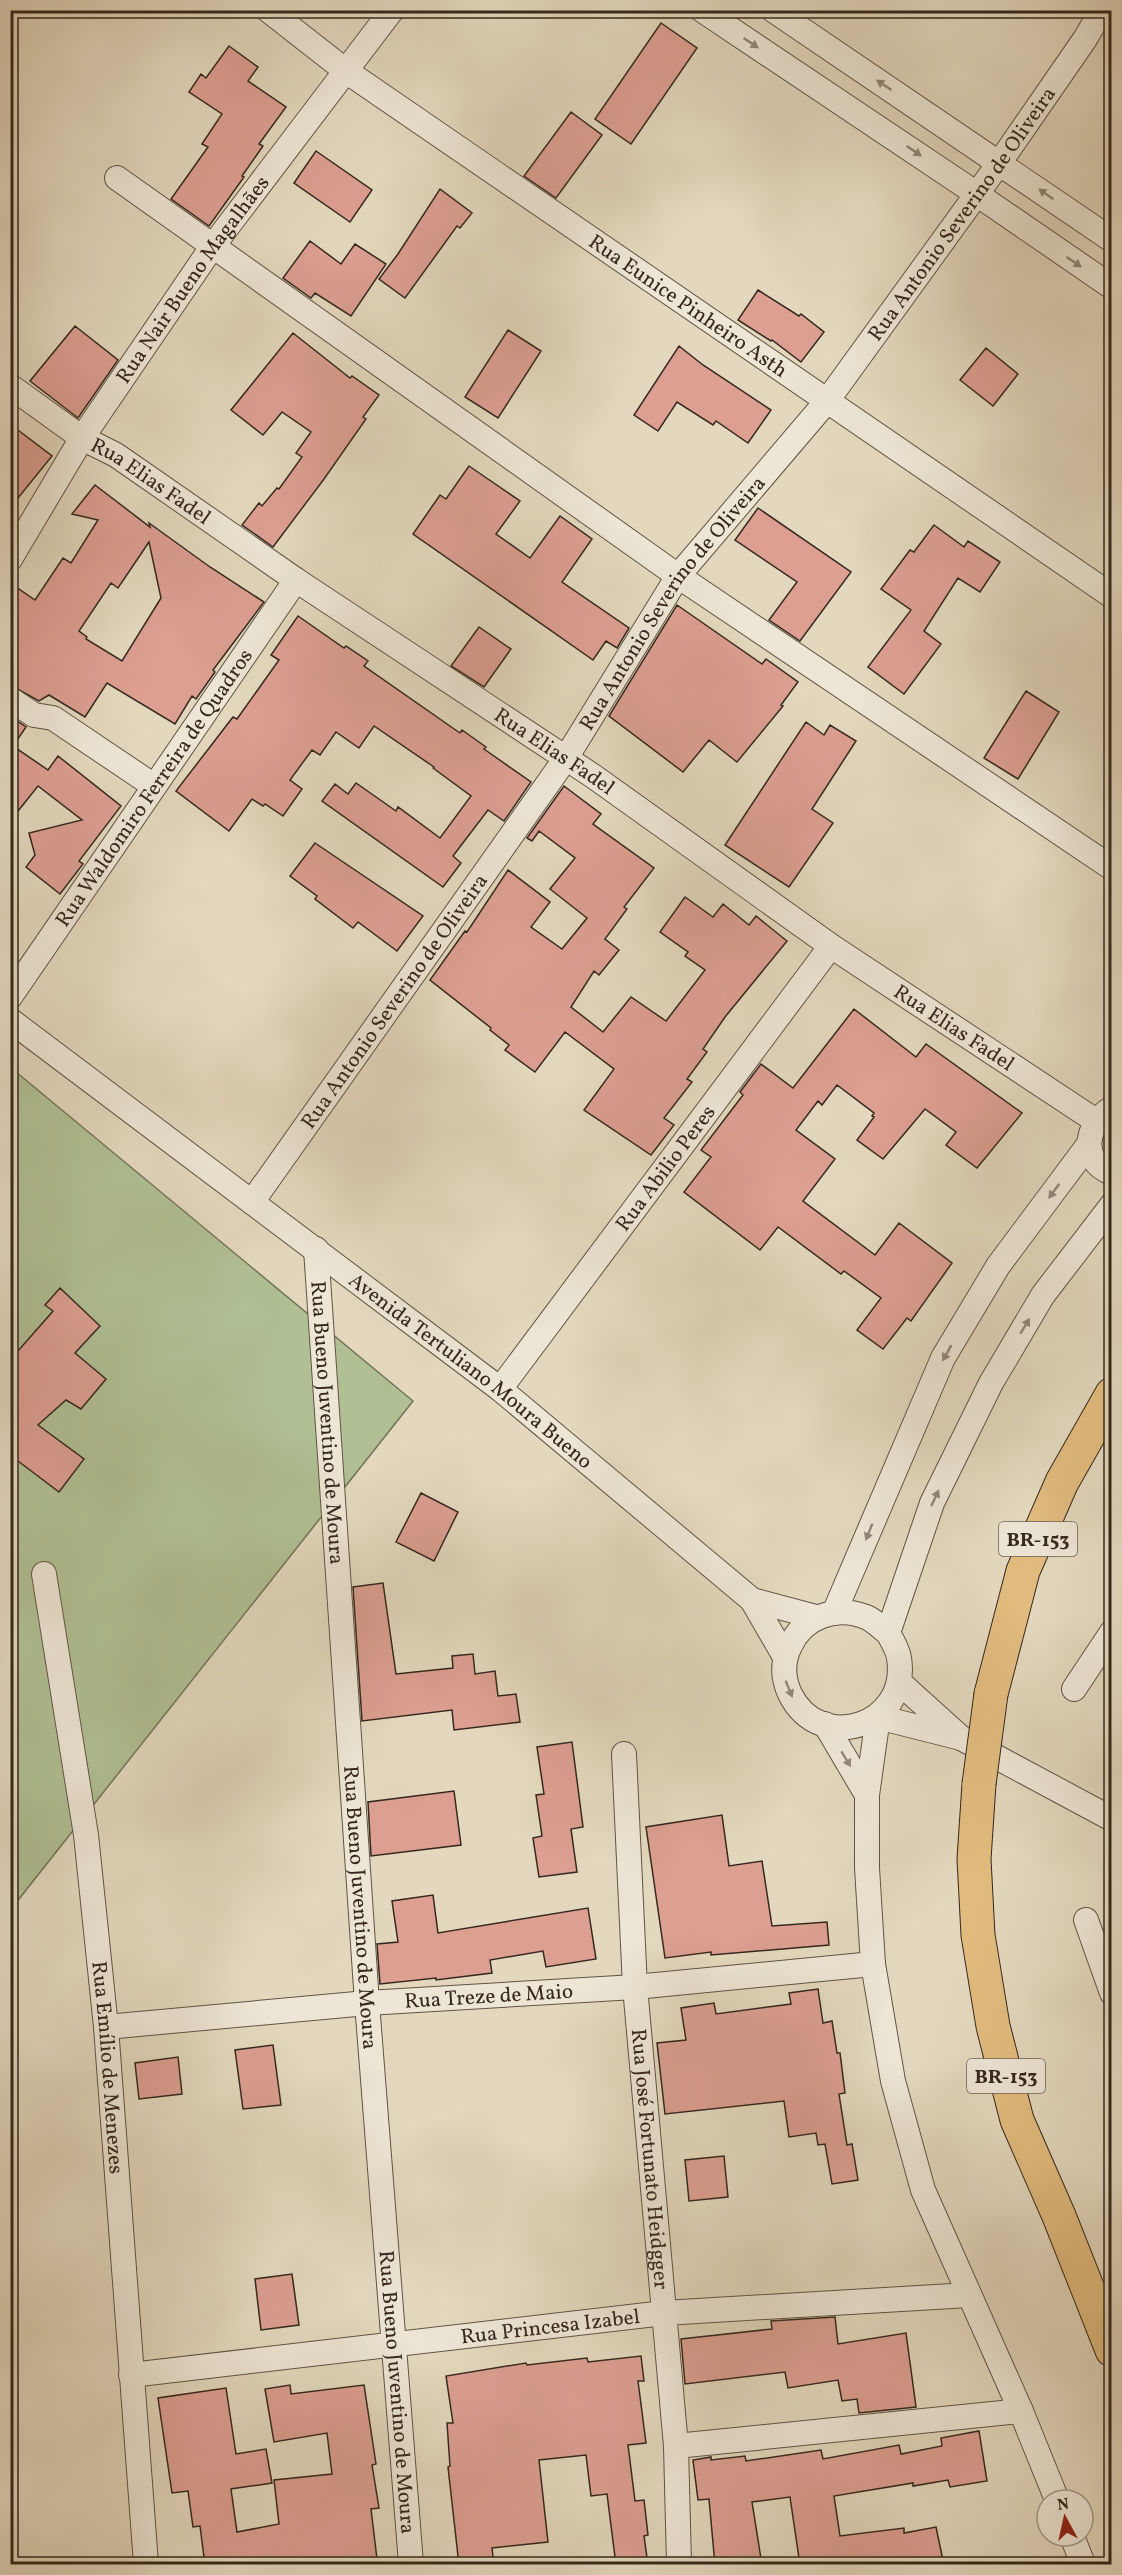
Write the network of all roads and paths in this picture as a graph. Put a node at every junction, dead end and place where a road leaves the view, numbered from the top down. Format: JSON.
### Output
{"nodes":[{"id":1,"x":268,"y":10,"type":"edge"},
{"id":2,"x":392,"y":10,"type":"edge"},
{"id":3,"x":702,"y":10,"type":"edge"},
{"id":4,"x":773,"y":10,"type":"edge"},
{"id":5,"x":1102,"y":10,"type":"edge"},
{"id":6,"x":346,"y":70,"type":"junction"},
{"id":7,"x":1000,"y":162,"type":"junction"},
{"id":8,"x":117,"y":178,"type":"dead end"},
{"id":9,"x":975,"y":192,"type":"junction"},
{"id":10,"x":1112,"y":240,"type":"edge"},
{"id":11,"x":212,"y":247,"type":"junction"},
{"id":12,"x":1112,"y":287,"type":"edge"},
{"id":13,"x":10,"y":386,"type":"edge"},
{"id":14,"x":827,"y":401,"type":"junction"},
{"id":15,"x":82,"y":438,"type":"junction"},
{"id":16,"x":10,"y":560,"type":"edge"},
{"id":17,"x":678,"y":576,"type":"junction"},
{"id":18,"x":296,"y":580,"type":"junction"},
{"id":19,"x":1112,"y":596,"type":"edge"},
{"id":20,"x":10,"y":699,"type":"edge"},
{"id":21,"x":566,"y":758,"type":"junction"},
{"id":22,"x":154,"y":786,"type":"junction"},
{"id":23,"x":1112,"y":868,"type":"edge"},
{"id":24,"x":831,"y":946,"type":"junction"},
{"id":25,"x":10,"y":997,"type":"edge"},
{"id":26,"x":10,"y":1020,"type":"edge"},
{"id":27,"x":1099,"y":1124,"type":"edge"},
{"id":28,"x":1112,"y":1173,"type":"edge"},
{"id":29,"x":252,"y":1202,"type":"junction"},
{"id":30,"x":1112,"y":1205,"type":"edge"},
{"id":31,"x":316,"y":1249,"type":"junction"},
{"id":32,"x":500,"y":1389,"type":"junction"},
{"id":33,"x":1112,"y":1394,"type":"edge"},
{"id":34,"x":44,"y":1574,"type":"dead end"},
{"id":35,"x":752,"y":1600,"type":"junction"},
{"id":36,"x":825,"y":1615,"type":"junction"},
{"id":37,"x":1112,"y":1632,"type":"edge"},
{"id":38,"x":888,"y":1633,"type":"junction"},
{"id":39,"x":785,"y":1657,"type":"junction"},
{"id":40,"x":899,"y":1682,"type":"junction"},
{"id":41,"x":1074,"y":1689,"type":"dead end"},
{"id":42,"x":878,"y":1717,"type":"junction"},
{"id":43,"x":825,"y":1724,"type":"junction"},
{"id":44,"x":961,"y":1738,"type":"junction"},
{"id":45,"x":624,"y":1754,"type":"dead end"},
{"id":46,"x":867,"y":1795,"type":"junction"},
{"id":47,"x":1112,"y":1819,"type":"edge"},
{"id":48,"x":1086,"y":1920,"type":"dead end"},
{"id":49,"x":873,"y":1964,"type":"junction"},
{"id":50,"x":635,"y":1987,"type":"junction"},
{"id":51,"x":1112,"y":1993,"type":"edge"},
{"id":52,"x":367,"y":2003,"type":"junction"},
{"id":53,"x":106,"y":2027,"type":"junction"},
{"id":54,"x":969,"y":2295,"type":"junction"},
{"id":55,"x":664,"y":2313,"type":"junction"},
{"id":56,"x":395,"y":2343,"type":"junction"},
{"id":57,"x":1112,"y":2350,"type":"edge"},
{"id":58,"x":131,"y":2374,"type":"junction"},
{"id":59,"x":1021,"y":2411,"type":"junction"},
{"id":60,"x":676,"y":2446,"type":"junction"},
{"id":61,"x":1052,"y":2488,"type":"edge"},
{"id":62,"x":1077,"y":2548,"type":"edge"},
{"id":63,"x":146,"y":2565,"type":"edge"},
{"id":64,"x":411,"y":2565,"type":"edge"},
{"id":65,"x":680,"y":2565,"type":"edge"},
{"id":66,"x":1083,"y":2565,"type":"edge"}],
"edges":[{"from":1,"to":6,"type":"street","name":"Rua Eunice Pinheiro Asth"},
{"from":2,"to":6,"type":"street","name":"Rua Nair Bueno Magalhães"},
{"from":3,"to":9,"type":"street","one_way":true},
{"from":7,"to":4,"type":"street","one_way":true},
{"from":5,"to":7,"type":"street","name":"Rua Antonio Severino de Oliveira"},
{"from":6,"to":11,"type":"street","name":"Rua Nair Bueno Magalhães"},
{"from":6,"to":14,"type":"street","name":"Rua Eunice Pinheiro Asth"},
{"from":7,"to":9,"type":"street","name":"Rua Antonio Severino de Oliveira"},
{"from":10,"to":7,"type":"street","one_way":true},
{"from":8,"to":11,"type":"street"},
{"from":9,"to":12,"type":"street","one_way":true},
{"from":9,"to":14,"type":"street","name":"Rua Antonio Severino de Oliveira"},
{"from":11,"to":15,"type":"street","name":"Rua Nair Bueno Magalhães"},
{"from":11,"to":17,"type":"street"},
{"from":13,"to":15,"type":"street","name":"Rua Elias Fadel"},
{"from":14,"to":17,"type":"street","name":"Rua Antonio Severino de Oliveira"},
{"from":14,"to":19,"type":"street","name":"Rua Eunice Pinheiro Asth"},
{"from":15,"to":16,"type":"street","name":"Rua Nair Bueno Magalhães"},
{"from":15,"to":18,"type":"street","name":"Rua Elias Fadel"},
{"from":17,"to":21,"type":"street","name":"Rua Antonio Severino de Oliveira"},
{"from":17,"to":23,"type":"street"},
{"from":18,"to":21,"type":"street","name":"Rua Elias Fadel"},
{"from":18,"to":22,"type":"street","name":"Rua Waldomiro Ferreira de Quadros"},
{"from":20,"to":22,"type":"street"},
{"from":21,"to":24,"type":"street","name":"Rua Elias Fadel"},
{"from":21,"to":29,"type":"street","name":"Rua Antonio Severino de Oliveira"},
{"from":22,"to":25,"type":"street","name":"Rua Waldomiro Ferreira de Quadros"},
{"from":24,"to":27,"type":"street","name":"Rua Elias Fadel"},
{"from":24,"to":32,"type":"street","name":"Rua Abilio Peres"},
{"from":26,"to":29,"type":"street","name":"Avenida Tertuliano Moura Bueno"},
{"from":27,"to":28,"type":"street"},
{"from":27,"to":36,"type":"street","one_way":true},
{"from":29,"to":31,"type":"street","name":"Avenida Tertuliano Moura Bueno"},
{"from":38,"to":30,"type":"street","one_way":true},
{"from":31,"to":32,"type":"street","name":"Avenida Tertuliano Moura Bueno"},
{"from":31,"to":52,"type":"street","name":"Rua Bueno Juventino de Moura"},
{"from":32,"to":35,"type":"street","name":"Avenida Tertuliano Moura Bueno"},
{"from":33,"to":57,"type":"highway","number":"BR-153","bridge":true},
{"from":34,"to":53,"type":"street","name":"Rua Emílio de Menezes"},
{"from":35,"to":36,"type":"street","name":"Avenida Tertuliano Moura Bueno"},
{"from":35,"to":39,"type":"street","name":"Avenida Tertuliano Moura Bueno"},
{"from":36,"to":38,"type":"street"},
{"from":36,"to":39,"type":"street"},
{"from":37,"to":41,"type":"street"},
{"from":38,"to":40,"type":"street"},
{"from":39,"to":43,"type":"street","one_way":true},
{"from":40,"to":42,"type":"street"},
{"from":40,"to":44,"type":"street"},
{"from":42,"to":43,"type":"street"},
{"from":42,"to":44,"type":"street"},
{"from":42,"to":46,"type":"street"},
{"from":43,"to":46,"type":"street","one_way":true},
{"from":44,"to":47,"type":"street"},
{"from":45,"to":50,"type":"street","name":"Rua José Fortunato Heidgger"},
{"from":46,"to":49,"type":"street"},
{"from":48,"to":51,"type":"street"},
{"from":49,"to":50,"type":"street","name":"Rua Treze de Maio"},
{"from":49,"to":54,"type":"street"},
{"from":50,"to":52,"type":"street","name":"Rua Treze de Maio"},
{"from":50,"to":55,"type":"street","name":"Rua José Fortunato Heidgger"},
{"from":52,"to":53,"type":"street","name":"Rua Treze de Maio"},
{"from":52,"to":56,"type":"street","name":"Rua Bueno Juventino de Moura"},
{"from":53,"to":58,"type":"street","name":"Rua Emílio de Menezes"},
{"from":54,"to":55,"type":"street","name":"Rua Princesa Izabel"},
{"from":54,"to":59,"type":"street"},
{"from":55,"to":56,"type":"street","name":"Rua Princesa Izabel"},
{"from":55,"to":60,"type":"street","name":"Rua José Fortunato Heidgger"},
{"from":56,"to":58,"type":"street","name":"Rua Princesa Izabel"},
{"from":56,"to":64,"type":"street","name":"Rua Bueno Juventino de Moura"},
{"from":58,"to":63,"type":"street","name":"Rua Emílio de Menezes"},
{"from":59,"to":60,"type":"street"},
{"from":59,"to":61,"type":"street"},
{"from":60,"to":65,"type":"street","name":"Rua José Fortunato Heidgger"},
{"from":62,"to":66,"type":"street"}]}
